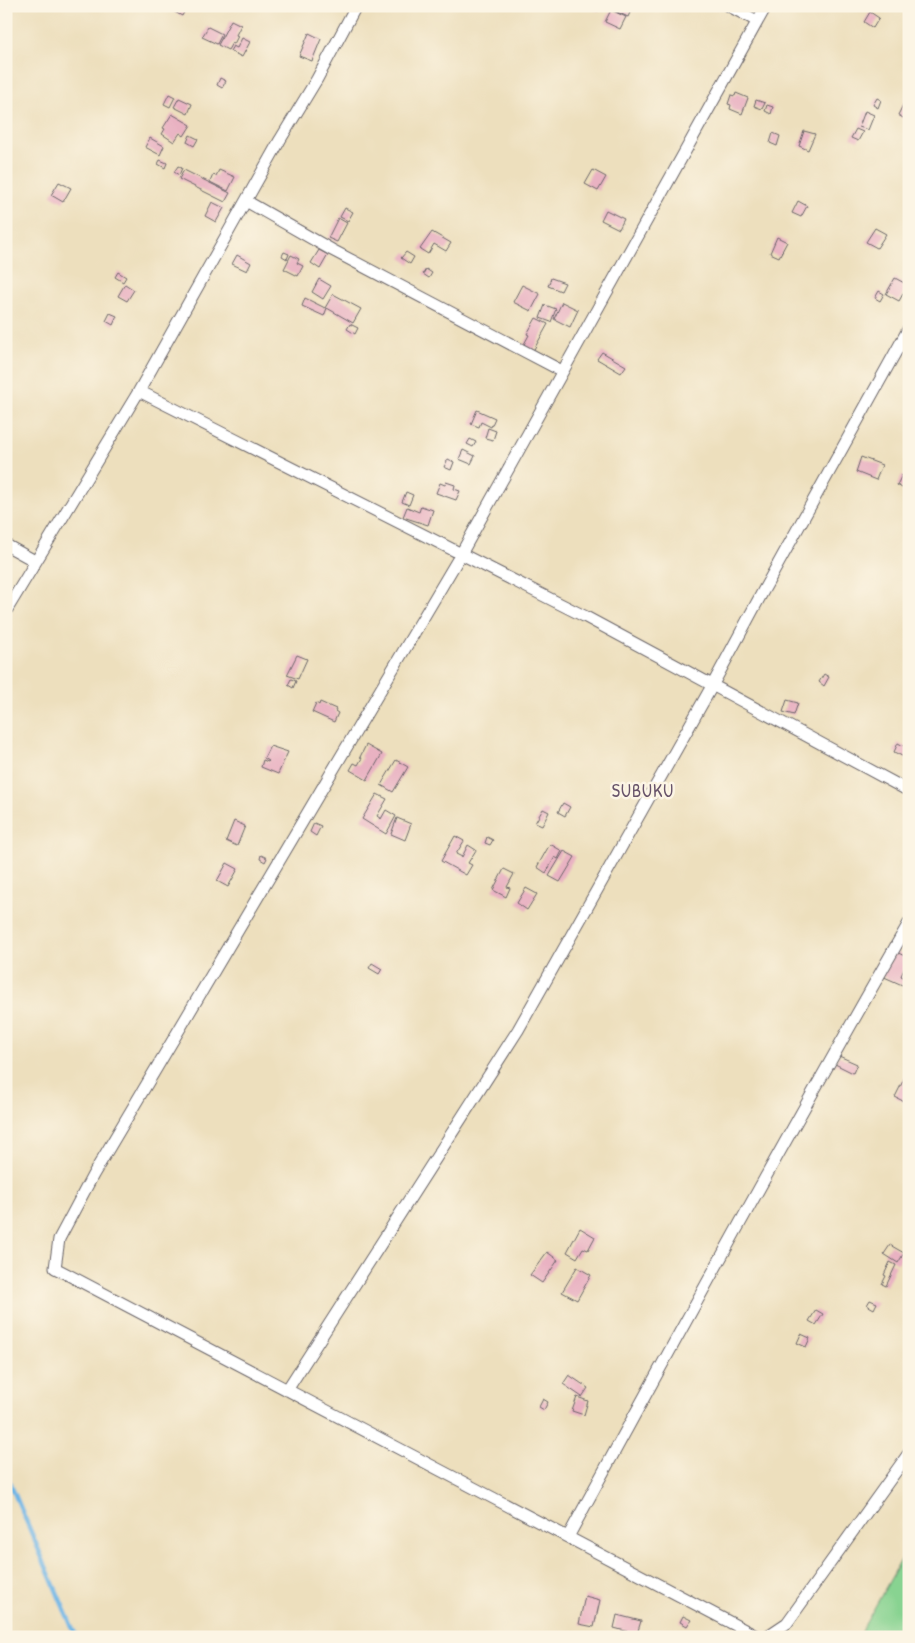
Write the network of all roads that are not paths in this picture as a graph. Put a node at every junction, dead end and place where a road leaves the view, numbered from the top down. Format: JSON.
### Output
{"nodes":[{"id":1,"x":356,"y":6,"type":"edge"},
{"id":2,"x":729,"y":6,"type":"edge"},
{"id":3,"x":766,"y":6,"type":"edge"},
{"id":4,"x":757,"y":21,"type":"junction"},
{"id":5,"x":246,"y":201,"type":"junction"},
{"id":6,"x":909,"y":328,"type":"edge"},
{"id":7,"x":562,"y":372,"type":"junction"},
{"id":8,"x":139,"y":391,"type":"junction"},
{"id":9,"x":6,"y":545,"type":"edge"},
{"id":10,"x":461,"y":554,"type":"junction"},
{"id":11,"x":35,"y":561,"type":"junction"},
{"id":12,"x":6,"y":611,"type":"edge"},
{"id":13,"x":712,"y":686,"type":"junction"},
{"id":14,"x":909,"y":791,"type":"edge"},
{"id":15,"x":909,"y":923,"type":"edge"},
{"id":16,"x":287,"y":1390,"type":"junction"},
{"id":17,"x":909,"y":1453,"type":"edge"},
{"id":18,"x":568,"y":1537,"type":"junction"},
{"id":19,"x":758,"y":1637,"type":"edge"},
{"id":20,"x":766,"y":1637,"type":"edge"}],
"edges":[{"from":1,"to":5,"type":"street"},
{"from":2,"to":4,"type":"street"},
{"from":3,"to":4,"type":"street"},
{"from":4,"to":7,"type":"street"},
{"from":5,"to":7,"type":"street"},
{"from":5,"to":8,"type":"street"},
{"from":6,"to":13,"type":"street"},
{"from":7,"to":10,"type":"street"},
{"from":8,"to":10,"type":"street"},
{"from":8,"to":11,"type":"street"},
{"from":9,"to":11,"type":"street"},
{"from":10,"to":13,"type":"street"},
{"from":10,"to":16,"type":"street"},
{"from":11,"to":12,"type":"street"},
{"from":13,"to":14,"type":"street"},
{"from":13,"to":16,"type":"street"},
{"from":15,"to":18,"type":"street"},
{"from":16,"to":18,"type":"street"},
{"from":17,"to":20,"type":"street"},
{"from":18,"to":19,"type":"street"}]}
